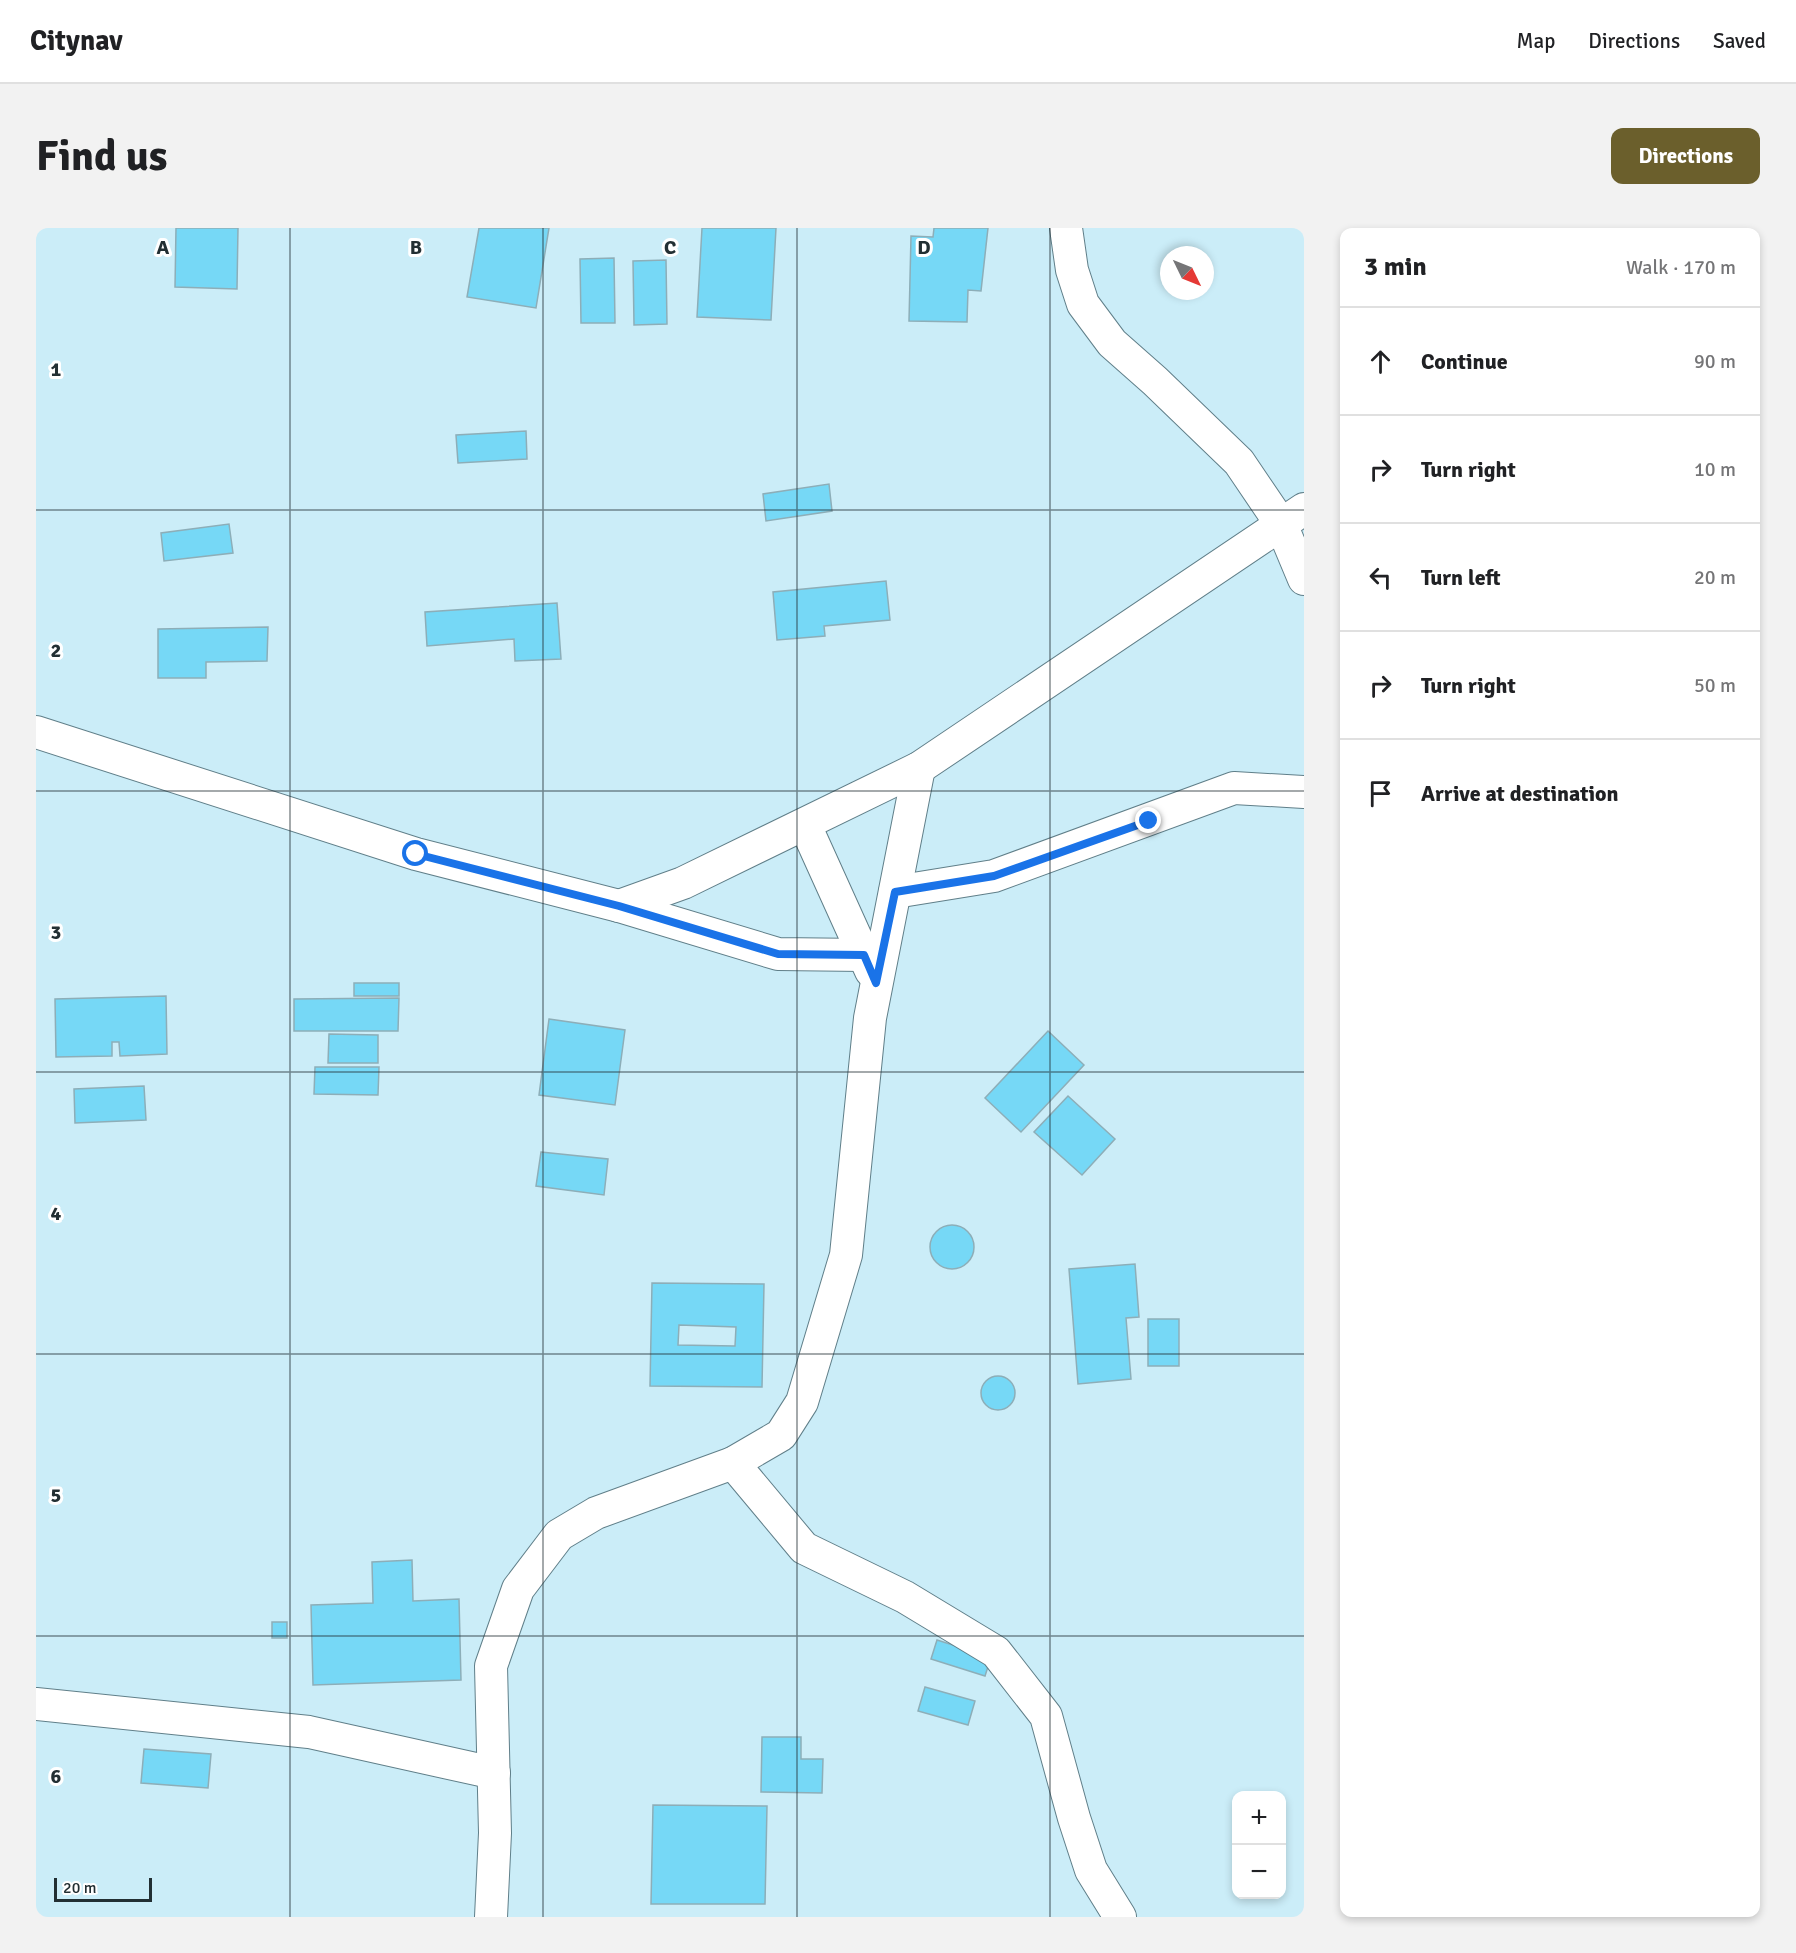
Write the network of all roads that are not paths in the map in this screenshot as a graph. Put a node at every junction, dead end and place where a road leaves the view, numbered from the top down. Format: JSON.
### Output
{"nodes":[{"id":1,"x":1066,"y":228,"type":"edge"},
{"id":2,"x":1292,"y":517,"type":"edge"},
{"id":3,"x":1304,"y":579,"type":"edge"},
{"id":4,"x":36,"y":732,"type":"edge"},
{"id":5,"x":919,"y":768,"type":"junction"},
{"id":6,"x":1304,"y":792,"type":"edge"},
{"id":7,"x":805,"y":825,"type":"junction"},
{"id":8,"x":895,"y":892,"type":"junction"},
{"id":9,"x":619,"y":906,"type":"junction"},
{"id":10,"x":870,"y":969,"type":"junction"},
{"id":11,"x":733,"y":1464,"type":"junction"},
{"id":12,"x":36,"y":1704,"type":"edge"},
{"id":13,"x":494,"y":1773,"type":"junction"},
{"id":14,"x":490,"y":1917,"type":"edge"},
{"id":15,"x":1120,"y":1917,"type":"edge"}],
"edges":[{"from":1,"to":2,"type":"street"},
{"from":2,"to":3,"type":"street"},
{"from":2,"to":5,"type":"street"},
{"from":4,"to":9,"type":"street"},
{"from":5,"to":7,"type":"street"},
{"from":5,"to":8,"type":"street"},
{"from":6,"to":8,"type":"street"},
{"from":7,"to":9,"type":"street"},
{"from":7,"to":10,"type":"street"},
{"from":8,"to":10,"type":"street"},
{"from":9,"to":10,"type":"street"},
{"from":10,"to":11,"type":"street"},
{"from":11,"to":13,"type":"street"},
{"from":11,"to":15,"type":"street"},
{"from":12,"to":13,"type":"street"},
{"from":13,"to":14,"type":"street"}]}
